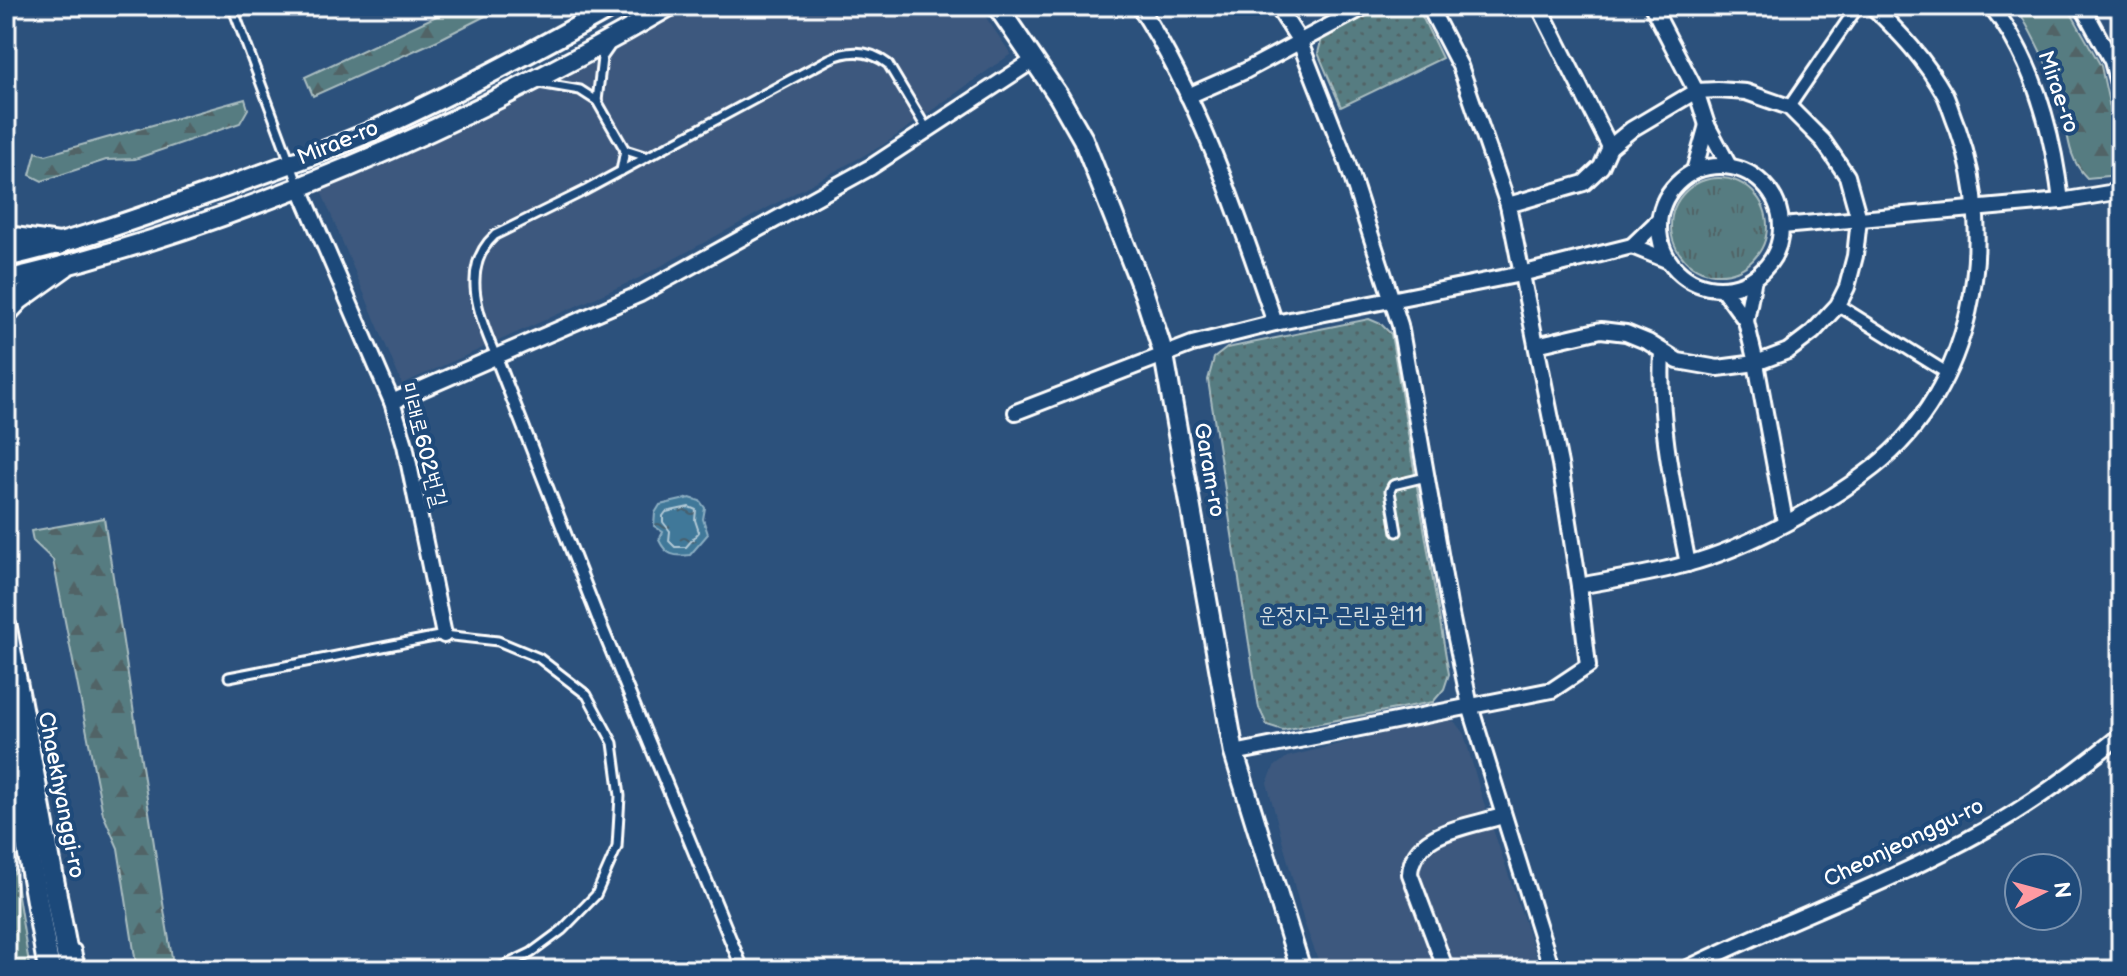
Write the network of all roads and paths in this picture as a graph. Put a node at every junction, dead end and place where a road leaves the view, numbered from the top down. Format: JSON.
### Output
{"nodes":[{"id":1,"x":232,"y":6,"type":"edge"},
{"id":2,"x":614,"y":6,"type":"edge"},
{"id":3,"x":670,"y":6,"type":"edge"},
{"id":4,"x":997,"y":6,"type":"edge"},
{"id":5,"x":1139,"y":6,"type":"edge"},
{"id":6,"x":1277,"y":6,"type":"edge"},
{"id":7,"x":1366,"y":6,"type":"edge"},
{"id":8,"x":1429,"y":6,"type":"edge"},
{"id":9,"x":1539,"y":6,"type":"edge"},
{"id":10,"x":1652,"y":6,"type":"edge"},
{"id":11,"x":1858,"y":6,"type":"edge"},
{"id":12,"x":1872,"y":6,"type":"edge"},
{"id":13,"x":1991,"y":6,"type":"edge"},
{"id":14,"x":2082,"y":6,"type":"edge"},
{"id":15,"x":618,"y":36,"type":"junction"},
{"id":16,"x":1299,"y":40,"type":"junction"},
{"id":17,"x":1034,"y":60,"type":"junction"},
{"id":18,"x":529,"y":83,"type":"junction"},
{"id":19,"x":1696,"y":91,"type":"junction"},
{"id":20,"x":2121,"y":95,"type":"edge"},
{"id":21,"x":1188,"y":96,"type":"junction"},
{"id":22,"x":597,"y":101,"type":"junction"},
{"id":23,"x":1789,"y":107,"type":"junction"},
{"id":24,"x":1707,"y":125,"type":"junction"},
{"id":25,"x":928,"y":131,"type":"junction"},
{"id":26,"x":1610,"y":147,"type":"junction"},
{"id":27,"x":625,"y":150,"type":"junction"},
{"id":28,"x":647,"y":157,"type":"junction"},
{"id":29,"x":291,"y":165,"type":"junction"},
{"id":30,"x":1729,"y":166,"type":"junction"},
{"id":31,"x":621,"y":171,"type":"junction"},
{"id":32,"x":1694,"y":171,"type":"junction"},
{"id":33,"x":299,"y":186,"type":"junction"},
{"id":34,"x":2121,"y":191,"type":"edge"},
{"id":35,"x":2061,"y":201,"type":"junction"},
{"id":36,"x":1508,"y":205,"type":"junction"},
{"id":37,"x":1977,"y":209,"type":"junction"},
{"id":38,"x":1859,"y":219,"type":"junction"},
{"id":39,"x":1659,"y":220,"type":"junction"},
{"id":40,"x":1782,"y":226,"type":"junction"},
{"id":41,"x":6,"y":237,"type":"edge"},
{"id":42,"x":59,"y":244,"type":"junction"},
{"id":43,"x":1632,"y":246,"type":"junction"},
{"id":44,"x":6,"y":257,"type":"edge"},
{"id":45,"x":1669,"y":261,"type":"junction"},
{"id":46,"x":65,"y":266,"type":"junction"},
{"id":47,"x":1521,"y":274,"type":"junction"},
{"id":48,"x":1754,"y":278,"type":"junction"},
{"id":49,"x":6,"y":280,"type":"edge"},
{"id":50,"x":1722,"y":288,"type":"junction"},
{"id":51,"x":1392,"y":301,"type":"junction"},
{"id":52,"x":1838,"y":305,"type":"junction"},
{"id":53,"x":6,"y":313,"type":"edge"},
{"id":54,"x":1746,"y":321,"type":"junction"},
{"id":55,"x":1275,"y":323,"type":"junction"},
{"id":56,"x":1536,"y":345,"type":"junction"},
{"id":57,"x":1662,"y":351,"type":"junction"},
{"id":58,"x":1164,"y":355,"type":"junction"},
{"id":59,"x":496,"y":357,"type":"junction"},
{"id":60,"x":1756,"y":363,"type":"junction"},
{"id":61,"x":1947,"y":373,"type":"junction"},
{"id":62,"x":392,"y":402,"type":"junction"},
{"id":63,"x":1016,"y":412,"type":"dead end"},
{"id":64,"x":1426,"y":477,"type":"junction"},
{"id":65,"x":1785,"y":522,"type":"junction"},
{"id":66,"x":1397,"y":532,"type":"dead end"},
{"id":67,"x":1688,"y":564,"type":"junction"},
{"id":68,"x":1579,"y":586,"type":"junction"},
{"id":69,"x":6,"y":628,"type":"edge"},
{"id":70,"x":444,"y":635,"type":"junction"},
{"id":71,"x":229,"y":677,"type":"dead end"},
{"id":72,"x":1470,"y":706,"type":"junction"},
{"id":73,"x":6,"y":723,"type":"edge"},
{"id":74,"x":2121,"y":735,"type":"edge"},
{"id":75,"x":1234,"y":753,"type":"junction"},
{"id":76,"x":1502,"y":816,"type":"junction"},
{"id":77,"x":41,"y":818,"type":"junction"},
{"id":78,"x":1691,"y":969,"type":"edge"},
{"id":79,"x":49,"y":970,"type":"edge"},
{"id":80,"x":70,"y":970,"type":"edge"},
{"id":81,"x":81,"y":970,"type":"edge"},
{"id":82,"x":495,"y":970,"type":"edge"},
{"id":83,"x":743,"y":970,"type":"edge"},
{"id":84,"x":1301,"y":970,"type":"edge"},
{"id":85,"x":1446,"y":970,"type":"edge"},
{"id":86,"x":1552,"y":970,"type":"edge"}],
"edges":[{"from":1,"to":29,"type":"lane"},
{"from":2,"to":29,"type":"street","name":"Mirae-ro"},
{"from":3,"to":15,"type":"street","name":"Mirae-ro"},
{"from":4,"to":17,"type":"street","name":"Garam-ro"},
{"from":5,"to":21,"type":"street"},
{"from":6,"to":16,"type":"street"},
{"from":7,"to":16,"type":"street"},
{"from":8,"to":36,"type":"street"},
{"from":9,"to":26,"type":"street"},
{"from":10,"to":19,"type":"street"},
{"from":11,"to":23,"type":"street"},
{"from":12,"to":37,"type":"street"},
{"from":13,"to":35,"type":"street","name":"Mirae-ro"},
{"from":14,"to":20,"type":"street"},
{"from":15,"to":18,"type":"street","name":"Mirae-ro"},
{"from":15,"to":22,"type":"lane"},
{"from":16,"to":21,"type":"street"},
{"from":16,"to":51,"type":"street"},
{"from":17,"to":25,"type":"street"},
{"from":17,"to":58,"type":"street","name":"Garam-ro"},
{"from":18,"to":22,"type":"lane"},
{"from":18,"to":33,"type":"street","name":"Mirae-ro"},
{"from":19,"to":23,"type":"street"},
{"from":19,"to":24,"type":"street"},
{"from":19,"to":26,"type":"street"},
{"from":21,"to":55,"type":"street"},
{"from":22,"to":27,"type":"lane"},
{"from":23,"to":38,"type":"street"},
{"from":24,"to":30,"type":"street"},
{"from":24,"to":32,"type":"street"},
{"from":25,"to":28,"type":"lane"},
{"from":25,"to":59,"type":"street"},
{"from":26,"to":36,"type":"street"},
{"from":27,"to":28,"type":"lane"},
{"from":27,"to":31,"type":"lane"},
{"from":28,"to":31,"type":"lane"},
{"from":29,"to":33,"type":"lane"},
{"from":29,"to":42,"type":"street","name":"Mirae-ro"},
{"from":30,"to":32,"type":"street"},
{"from":30,"to":40,"type":"street"},
{"from":31,"to":59,"type":"lane"},
{"from":32,"to":39,"type":"street"},
{"from":33,"to":46,"type":"street","name":"Mirae-ro"},
{"from":33,"to":62,"type":"street","name":"미래로602번길"},
{"from":34,"to":35,"type":"street"},
{"from":35,"to":37,"type":"street"},
{"from":36,"to":47,"type":"street"},
{"from":37,"to":38,"type":"street"},
{"from":37,"to":61,"type":"street"},
{"from":38,"to":40,"type":"street"},
{"from":38,"to":52,"type":"street"},
{"from":39,"to":43,"type":"street"},
{"from":39,"to":45,"type":"street"},
{"from":40,"to":48,"type":"street"},
{"from":41,"to":42,"type":"main road"},
{"from":42,"to":44,"type":"street","name":"Mirae-ro"},
{"from":43,"to":45,"type":"street"},
{"from":43,"to":47,"type":"street"},
{"from":45,"to":50,"type":"street"},
{"from":46,"to":49,"type":"street","name":"Mirae-ro"},
{"from":46,"to":53,"type":"main road"},
{"from":47,"to":51,"type":"street"},
{"from":47,"to":56,"type":"street"},
{"from":48,"to":50,"type":"street"},
{"from":48,"to":54,"type":"street"},
{"from":50,"to":54,"type":"street"},
{"from":51,"to":55,"type":"street"},
{"from":51,"to":64,"type":"street"},
{"from":52,"to":60,"type":"street"},
{"from":52,"to":61,"type":"street"},
{"from":54,"to":60,"type":"street"},
{"from":55,"to":58,"type":"street"},
{"from":56,"to":57,"type":"street"},
{"from":56,"to":68,"type":"street"},
{"from":57,"to":60,"type":"street"},
{"from":57,"to":67,"type":"street"},
{"from":58,"to":63,"type":"street"},
{"from":58,"to":75,"type":"street","name":"Garam-ro"},
{"from":59,"to":62,"type":"street"},
{"from":59,"to":83,"type":"street"},
{"from":60,"to":65,"type":"street"},
{"from":61,"to":65,"type":"street"},
{"from":62,"to":70,"type":"street","name":"미래로602번길"},
{"from":64,"to":66,"type":"lane"},
{"from":64,"to":72,"type":"street"},
{"from":65,"to":67,"type":"street"},
{"from":67,"to":68,"type":"street"},
{"from":68,"to":72,"type":"street"},
{"from":69,"to":77,"type":"main road","name":"Chaekhyanggi-ro"},
{"from":70,"to":71,"type":"lane"},
{"from":70,"to":82,"type":"lane"},
{"from":72,"to":75,"type":"street"},
{"from":72,"to":76,"type":"street"},
{"from":73,"to":79,"type":"main road","name":"Chaekhyanggi-ro"},
{"from":74,"to":78,"type":"street","name":"Cheonjeonggu-ro"},
{"from":75,"to":84,"type":"street","name":"Garam-ro"},
{"from":76,"to":85,"type":"street"},
{"from":76,"to":86,"type":"street"},
{"from":77,"to":80,"type":"main road","name":"Chaekhyanggi-ro"},
{"from":77,"to":81,"type":"lane"}]}
